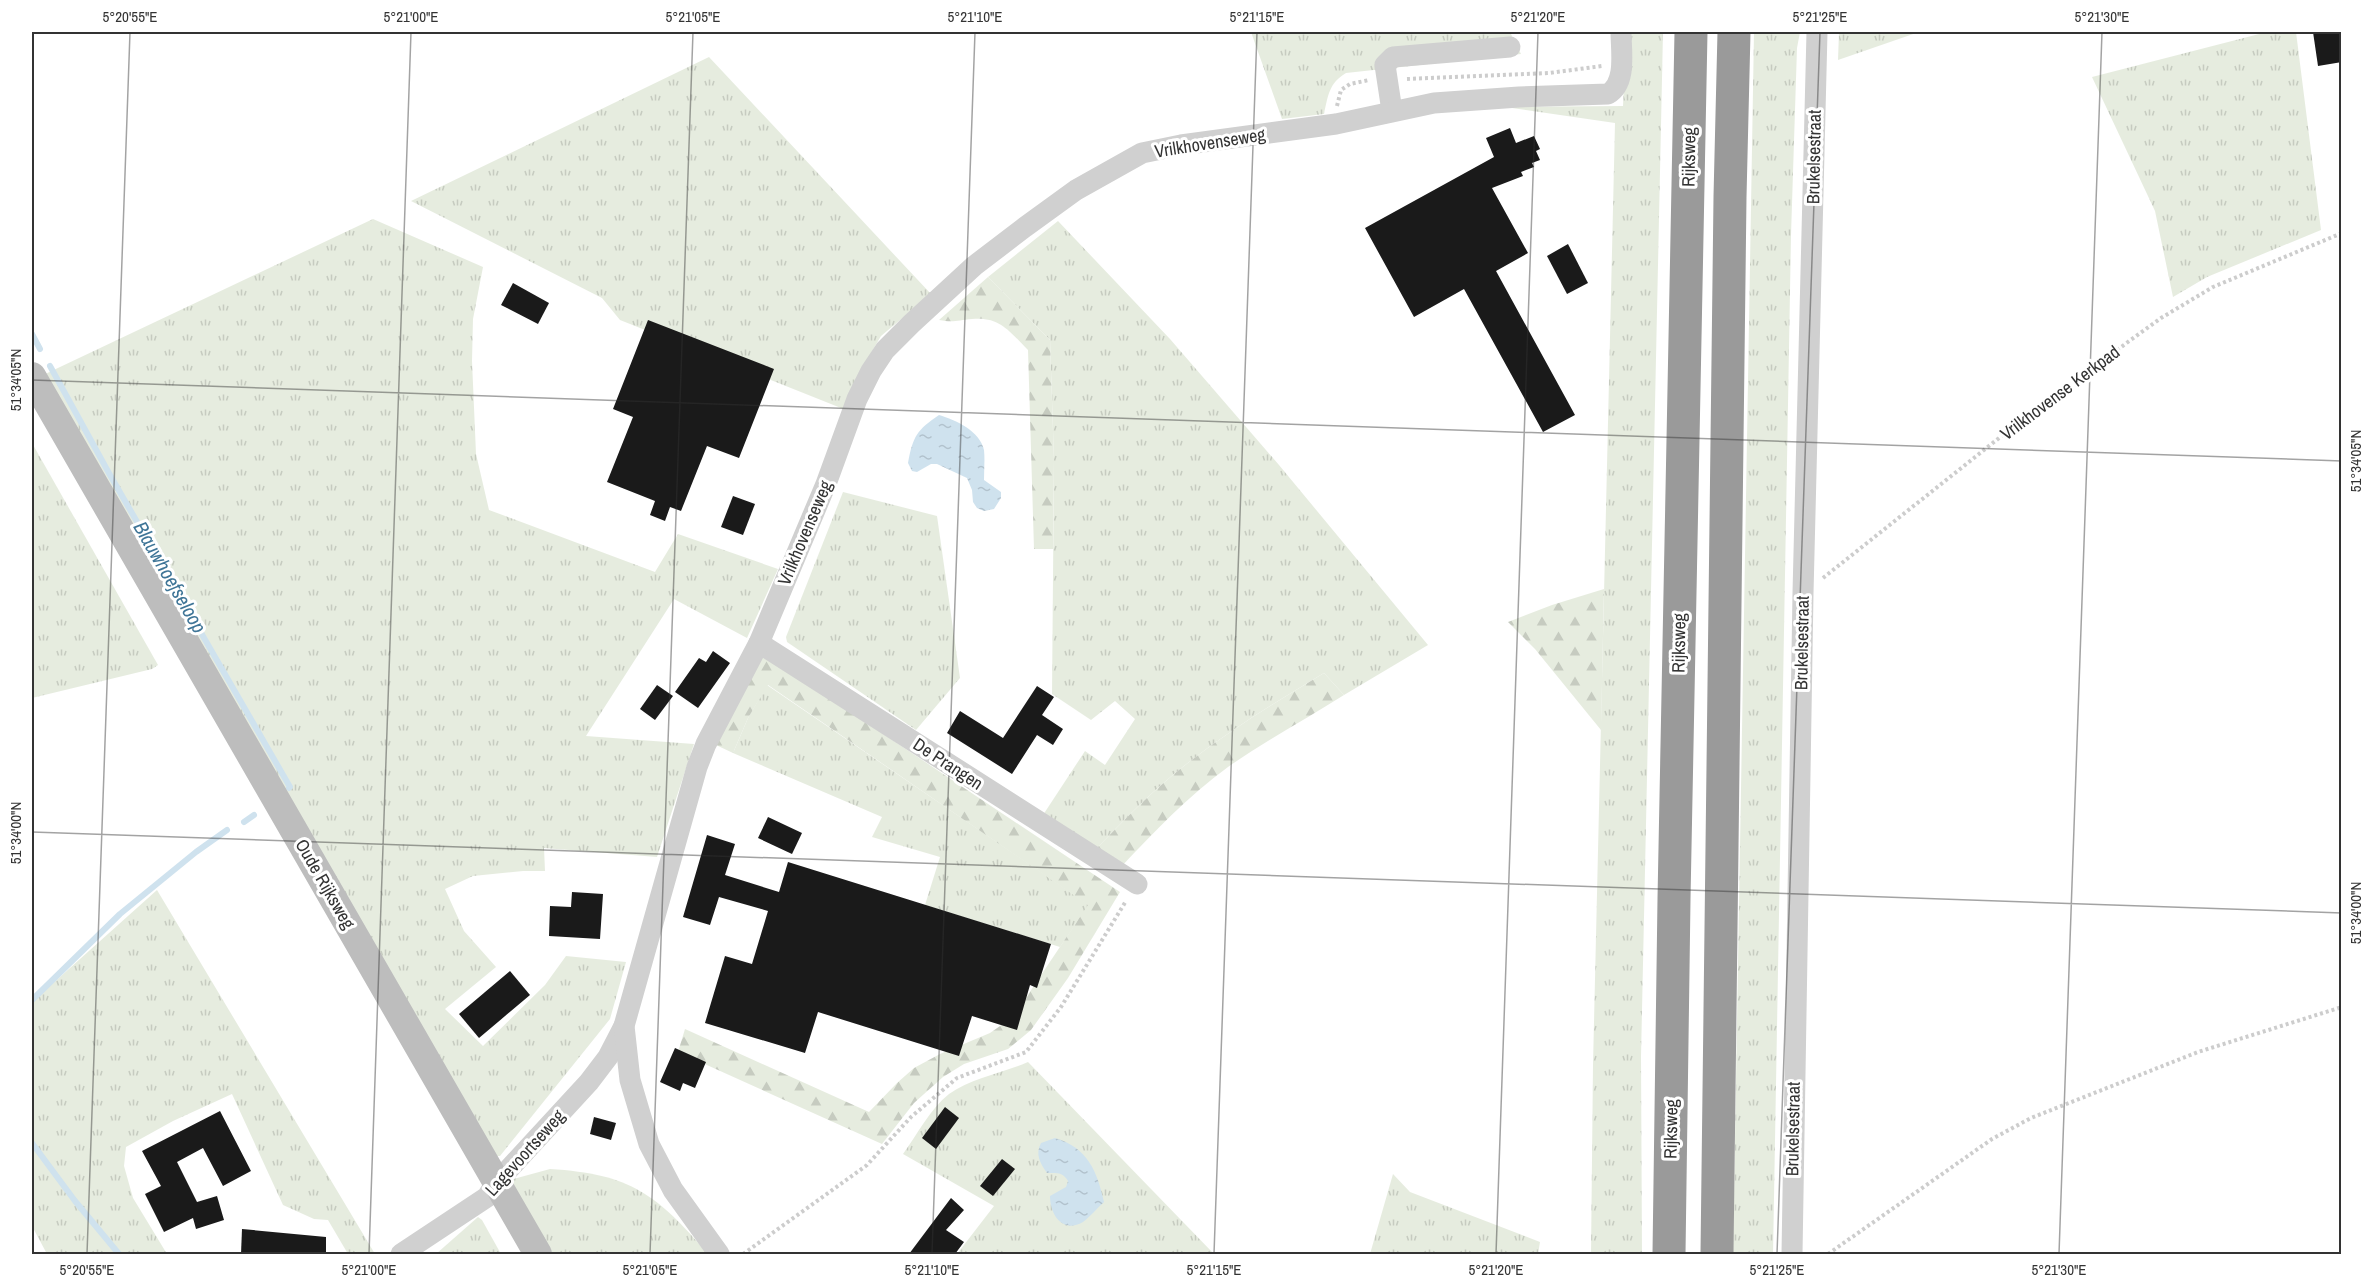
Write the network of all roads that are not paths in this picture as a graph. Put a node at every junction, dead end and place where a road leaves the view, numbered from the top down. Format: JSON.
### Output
{"nodes":[{"id":1,"x":1621,"y":32,"type":"edge"},
{"id":2,"x":1691,"y":32,"type":"edge"},
{"id":3,"x":1734,"y":32,"type":"edge"},
{"id":4,"x":1817,"y":32,"type":"edge"},
{"id":5,"x":1510,"y":47,"type":"dead end"},
{"id":6,"x":1392,"y":111,"type":"junction"},
{"id":7,"x":32,"y":376,"type":"edge"},
{"id":8,"x":759,"y":643,"type":"junction"},
{"id":9,"x":1137,"y":884,"type":"road end"},
{"id":10,"x":624,"y":1026,"type":"junction"},
{"id":11,"x":496,"y":1183,"type":"junction"},
{"id":12,"x":401,"y":1254,"type":"edge"},
{"id":13,"x":538,"y":1254,"type":"edge"},
{"id":14,"x":719,"y":1254,"type":"edge"},
{"id":15,"x":1669,"y":1254,"type":"edge"},
{"id":16,"x":1716,"y":1254,"type":"edge"},
{"id":17,"x":1792,"y":1254,"type":"edge"}],
"edges":[{"from":1,"to":6,"type":"street","name":"Vrilkhovenseweg"},
{"from":2,"to":15,"type":"highway","name":"Rijksweg"},
{"from":3,"to":16,"type":"highway"},
{"from":4,"to":17,"type":"street","name":"Brukelsestraat"},
{"from":5,"to":6,"type":"street"},
{"from":6,"to":8,"type":"street","name":"Vrilkhovenseweg"},
{"from":7,"to":11,"type":"street","name":"Oude Rijksweg"},
{"from":8,"to":9,"type":"street","name":"De Prangen"},
{"from":8,"to":10,"type":"street","name":"Vrilkhovenseweg"},
{"from":10,"to":11,"type":"street","name":"Lagevoortseweg"},
{"from":10,"to":14,"type":"street","name":"Vrilkhovenseweg"},
{"from":11,"to":12,"type":"street","name":"Lagevoortseweg"},
{"from":11,"to":13,"type":"street","name":"Oude Rijksweg"}]}
